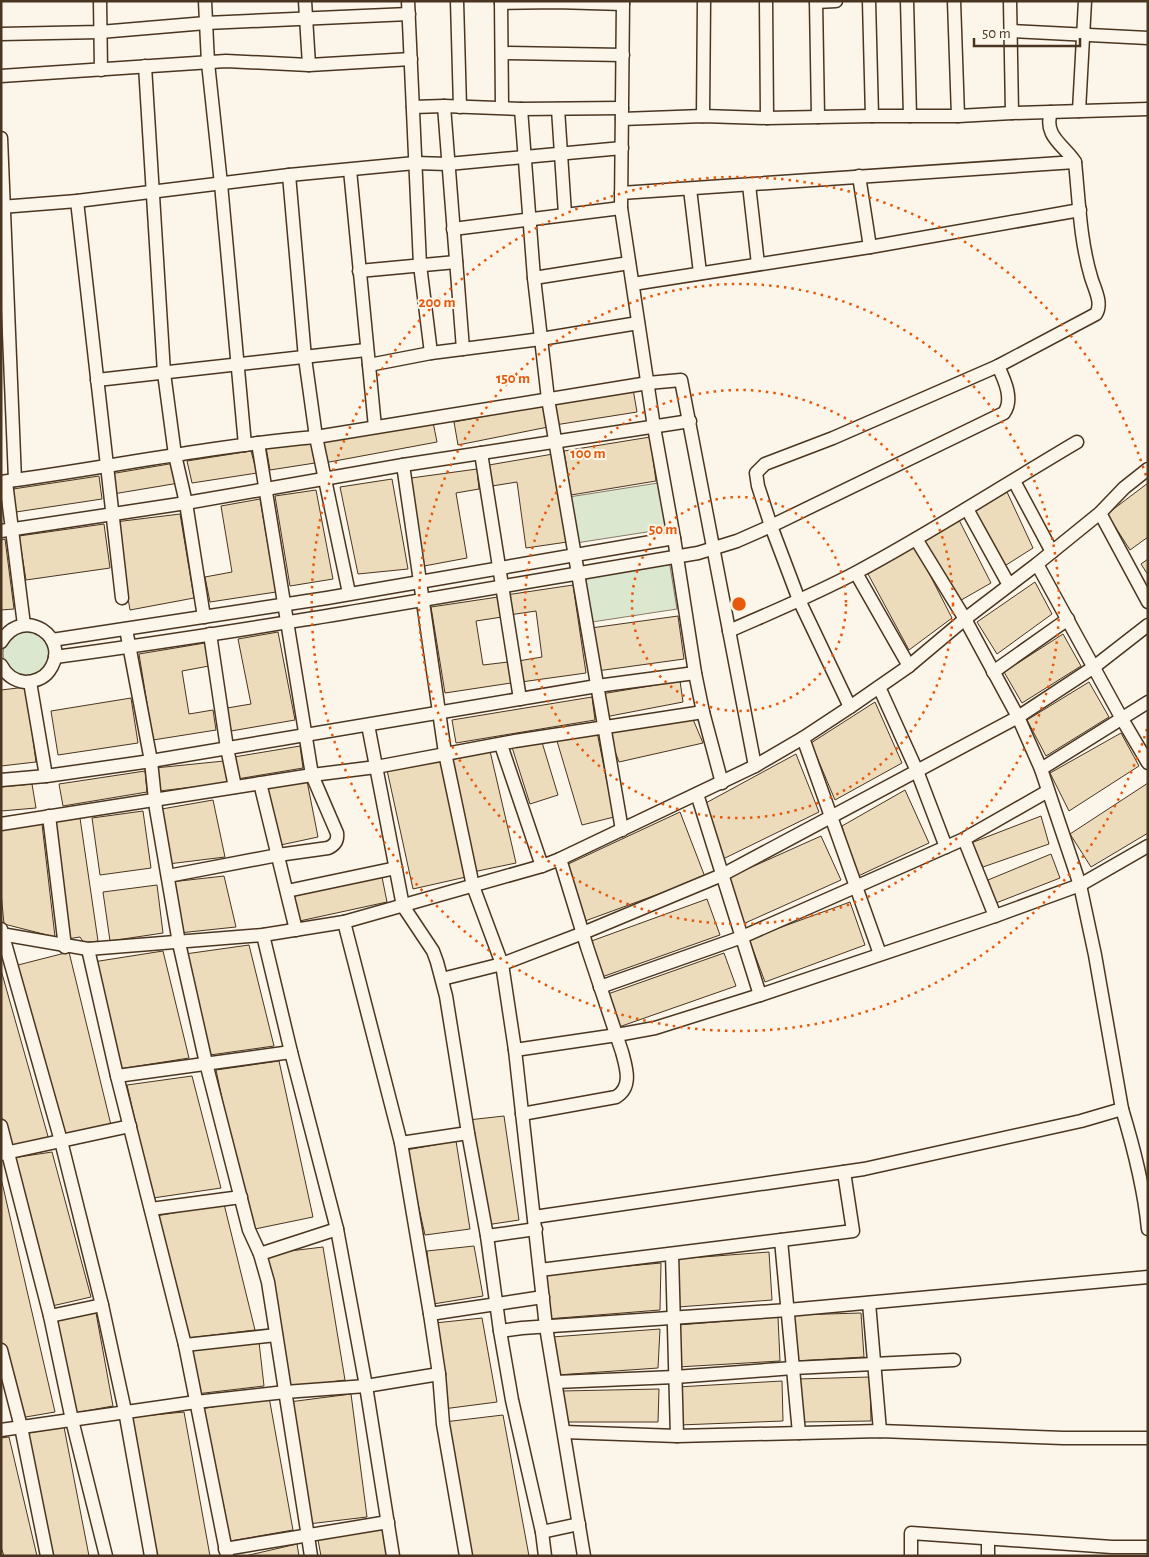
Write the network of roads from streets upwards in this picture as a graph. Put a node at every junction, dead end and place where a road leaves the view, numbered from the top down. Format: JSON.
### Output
{"nodes":[{"id":1,"x":100,"y":1,"type":"edge"},
{"id":2,"x":205,"y":1,"type":"edge"},
{"id":3,"x":305,"y":1,"type":"edge"},
{"id":4,"x":456,"y":1,"type":"edge"},
{"id":5,"x":704,"y":1,"type":"edge"},
{"id":6,"x":766,"y":1,"type":"edge"},
{"id":7,"x":836,"y":1,"type":"edge"},
{"id":8,"x":869,"y":1,"type":"edge"},
{"id":9,"x":907,"y":1,"type":"edge"},
{"id":10,"x":954,"y":1,"type":"edge"},
{"id":11,"x":1010,"y":1,"type":"edge"},
{"id":12,"x":1086,"y":1,"type":"edge"},
{"id":13,"x":501,"y":2,"type":"edge"},
{"id":14,"x":556,"y":2,"type":"edge"},
{"id":15,"x":816,"y":2,"type":"edge"},
{"id":16,"x":623,"y":3,"type":"edge"},
{"id":17,"x":408,"y":7,"type":"edge"},
{"id":18,"x":306,"y":17,"type":"junction"},
{"id":19,"x":206,"y":23,"type":"junction"},
{"id":20,"x":1011,"y":31,"type":"junction"},
{"id":21,"x":100,"y":32,"type":"junction"},
{"id":22,"x":1,"y":34,"type":"edge"},
{"id":23,"x":1084,"y":35,"type":"junction"},
{"id":24,"x":1148,"y":38,"type":"edge"},
{"id":25,"x":502,"y":53,"type":"junction"},
{"id":26,"x":623,"y":55,"type":"junction"},
{"id":27,"x":411,"y":59,"type":"junction"},
{"id":28,"x":208,"y":63,"type":"junction"},
{"id":29,"x":309,"y":64,"type":"junction"},
{"id":30,"x":145,"y":66,"type":"junction"},
{"id":31,"x":100,"y":70,"type":"junction"},
{"id":32,"x":1,"y":76,"type":"edge"},
{"id":33,"x":444,"y":106,"type":"junction"},
{"id":34,"x":413,"y":107,"type":"junction"},
{"id":35,"x":460,"y":107,"type":"junction"},
{"id":36,"x":502,"y":107,"type":"junction"},
{"id":37,"x":521,"y":109,"type":"junction"},
{"id":38,"x":558,"y":109,"type":"junction"},
{"id":39,"x":1148,"y":109,"type":"edge"},
{"id":40,"x":1080,"y":111,"type":"junction"},
{"id":41,"x":1051,"y":112,"type":"junction"},
{"id":42,"x":622,"y":113,"type":"junction"},
{"id":43,"x":1012,"y":113,"type":"junction"},
{"id":44,"x":703,"y":116,"type":"junction"},
{"id":45,"x":872,"y":116,"type":"junction"},
{"id":46,"x":910,"y":116,"type":"junction"},
{"id":47,"x":958,"y":116,"type":"junction"},
{"id":48,"x":818,"y":117,"type":"junction"},
{"id":49,"x":767,"y":118,"type":"junction"},
{"id":50,"x":1,"y":138,"type":"edge"},
{"id":51,"x":622,"y":148,"type":"junction"},
{"id":52,"x":560,"y":155,"type":"junction"},
{"id":53,"x":525,"y":158,"type":"junction"},
{"id":54,"x":415,"y":162,"type":"junction"},
{"id":55,"x":1075,"y":162,"type":"junction"},
{"id":56,"x":448,"y":164,"type":"junction"},
{"id":57,"x":350,"y":170,"type":"junction"},
{"id":58,"x":289,"y":175,"type":"junction"},
{"id":59,"x":859,"y":176,"type":"junction"},
{"id":60,"x":221,"y":184,"type":"junction"},
{"id":61,"x":749,"y":185,"type":"junction"},
{"id":62,"x":690,"y":189,"type":"junction"},
{"id":63,"x":153,"y":193,"type":"junction"},
{"id":64,"x":621,"y":193,"type":"junction"},
{"id":65,"x":77,"y":201,"type":"junction"},
{"id":66,"x":3,"y":207,"type":"edge"},
{"id":67,"x":621,"y":208,"type":"junction"},
{"id":68,"x":1080,"y":210,"type":"junction"},
{"id":69,"x":565,"y":214,"type":"junction"},
{"id":70,"x":529,"y":219,"type":"junction"},
{"id":71,"x":453,"y":229,"type":"junction"},
{"id":72,"x":870,"y":247,"type":"junction"},
{"id":73,"x":456,"y":262,"type":"junction"},
{"id":74,"x":629,"y":263,"type":"junction"},
{"id":75,"x":758,"y":264,"type":"junction"},
{"id":76,"x":420,"y":265,"type":"junction"},
{"id":77,"x":359,"y":271,"type":"junction"},
{"id":78,"x":700,"y":273,"type":"junction"},
{"id":79,"x":534,"y":278,"type":"junction"},
{"id":80,"x":633,"y":284,"type":"junction"},
{"id":81,"x":638,"y":323,"type":"junction"},
{"id":82,"x":541,"y":339,"type":"junction"},
{"id":83,"x":463,"y":349,"type":"junction"},
{"id":84,"x":366,"y":350,"type":"junction"},
{"id":85,"x":431,"y":353,"type":"junction"},
{"id":86,"x":305,"y":358,"type":"junction"},
{"id":87,"x":238,"y":364,"type":"junction"},
{"id":88,"x":369,"y":365,"type":"junction"},
{"id":89,"x":998,"y":366,"type":"junction"},
{"id":90,"x":164,"y":373,"type":"junction"},
{"id":91,"x":97,"y":380,"type":"junction"},
{"id":92,"x":648,"y":383,"type":"junction"},
{"id":93,"x":7,"y":396,"type":"edge"},
{"id":94,"x":548,"y":399,"type":"junction"},
{"id":95,"x":690,"y":421,"type":"junction"},
{"id":96,"x":375,"y":427,"type":"junction"},
{"id":97,"x":654,"y":427,"type":"junction"},
{"id":98,"x":316,"y":437,"type":"junction"},
{"id":99,"x":556,"y":441,"type":"junction"},
{"id":100,"x":1077,"y":442,"type":"dead end"},
{"id":101,"x":252,"y":444,"type":"junction"},
{"id":102,"x":481,"y":453,"type":"junction"},
{"id":103,"x":176,"y":454,"type":"junction"},
{"id":104,"x":403,"y":465,"type":"junction"},
{"id":105,"x":107,"y":467,"type":"junction"},
{"id":106,"x":1148,"y":469,"type":"edge"},
{"id":107,"x":325,"y":479,"type":"junction"},
{"id":108,"x":8,"y":481,"type":"edge"},
{"id":109,"x":1014,"y":481,"type":"junction"},
{"id":110,"x":266,"y":489,"type":"junction"},
{"id":111,"x":186,"y":503,"type":"junction"},
{"id":112,"x":967,"y":509,"type":"junction"},
{"id":113,"x":1100,"y":513,"type":"junction"},
{"id":114,"x":112,"y":515,"type":"junction"},
{"id":115,"x":771,"y":526,"type":"junction"},
{"id":116,"x":7,"y":530,"type":"edge"},
{"id":117,"x":674,"y":538,"type":"junction"},
{"id":118,"x":916,"y":539,"type":"junction"},
{"id":119,"x":714,"y":549,"type":"junction"},
{"id":120,"x":1052,"y":552,"type":"junction"},
{"id":121,"x":574,"y":554,"type":"junction"},
{"id":122,"x":676,"y":557,"type":"junction"},
{"id":123,"x":1037,"y":564,"type":"junction"},
{"id":124,"x":499,"y":569,"type":"junction"},
{"id":125,"x":856,"y":573,"type":"junction"},
{"id":126,"x":578,"y":574,"type":"junction"},
{"id":127,"x":420,"y":582,"type":"junction"},
{"id":128,"x":1009,"y":585,"type":"junction"},
{"id":129,"x":502,"y":586,"type":"junction"},
{"id":130,"x":349,"y":593,"type":"junction"},
{"id":131,"x":122,"y":598,"type":"dead end"},
{"id":132,"x":422,"y":599,"type":"junction"},
{"id":133,"x":799,"y":600,"type":"junction"},
{"id":134,"x":1148,"y":602,"type":"edge"},
{"id":135,"x":284,"y":605,"type":"junction"},
{"id":136,"x":204,"y":617,"type":"junction"},
{"id":137,"x":1068,"y":619,"type":"junction"},
{"id":138,"x":965,"y":620,"type":"junction"},
{"id":139,"x":288,"y":622,"type":"junction"},
{"id":140,"x":24,"y":625,"type":"junction"},
{"id":141,"x":1148,"y":625,"type":"edge"},
{"id":142,"x":126,"y":629,"type":"junction"},
{"id":143,"x":730,"y":631,"type":"junction"},
{"id":144,"x":210,"y":634,"type":"junction"},
{"id":145,"x":52,"y":640,"type":"junction"},
{"id":146,"x":1,"y":642,"type":"edge"},
{"id":147,"x":129,"y":647,"type":"junction"},
{"id":148,"x":55,"y":657,"type":"junction"},
{"id":149,"x":1,"y":665,"type":"edge"},
{"id":150,"x":910,"y":666,"type":"junction"},
{"id":151,"x":1094,"y":668,"type":"junction"},
{"id":152,"x":993,"y":672,"type":"junction"},
{"id":153,"x":695,"y":673,"type":"junction"},
{"id":154,"x":30,"y":682,"type":"junction"},
{"id":155,"x":597,"y":686,"type":"junction"},
{"id":156,"x":879,"y":687,"type":"junction"},
{"id":157,"x":520,"y":699,"type":"junction"},
{"id":158,"x":1148,"y":702,"type":"edge"},
{"id":159,"x":850,"y":707,"type":"junction"},
{"id":160,"x":440,"y":712,"type":"junction"},
{"id":161,"x":703,"y":712,"type":"junction"},
{"id":162,"x":1018,"y":717,"type":"junction"},
{"id":163,"x":1122,"y":719,"type":"junction"},
{"id":164,"x":368,"y":725,"type":"junction"},
{"id":165,"x":604,"y":728,"type":"junction"},
{"id":166,"x":305,"y":735,"type":"junction"},
{"id":167,"x":803,"y":738,"type":"junction"},
{"id":168,"x":501,"y":745,"type":"junction"},
{"id":169,"x":227,"y":748,"type":"junction"},
{"id":170,"x":445,"y":753,"type":"junction"},
{"id":171,"x":150,"y":761,"type":"junction"},
{"id":172,"x":1148,"y":763,"type":"edge"},
{"id":173,"x":755,"y":766,"type":"junction"},
{"id":174,"x":376,"y":767,"type":"junction"},
{"id":175,"x":1041,"y":770,"type":"junction"},
{"id":176,"x":916,"y":772,"type":"junction"},
{"id":177,"x":46,"y":776,"type":"junction"},
{"id":178,"x":312,"y":776,"type":"junction"},
{"id":179,"x":1,"y":780,"type":"edge"},
{"id":180,"x":722,"y":782,"type":"junction"},
{"id":181,"x":260,"y":783,"type":"junction"},
{"id":182,"x":235,"y":787,"type":"junction"},
{"id":183,"x":1048,"y":791,"type":"junction"},
{"id":184,"x":697,"y":794,"type":"junction"},
{"id":185,"x":155,"y":800,"type":"junction"},
{"id":186,"x":49,"y":816,"type":"junction"},
{"id":187,"x":832,"y":818,"type":"junction"},
{"id":188,"x":1,"y":824,"type":"edge"},
{"id":189,"x":622,"y":830,"type":"junction"},
{"id":190,"x":964,"y":839,"type":"junction"},
{"id":191,"x":1148,"y":846,"type":"edge"},
{"id":192,"x":946,"y":847,"type":"junction"},
{"id":193,"x":278,"y":854,"type":"junction"},
{"id":194,"x":560,"y":859,"type":"junction"},
{"id":195,"x":542,"y":866,"type":"junction"},
{"id":196,"x":396,"y":868,"type":"junction"},
{"id":197,"x":722,"y":875,"type":"junction"},
{"id":198,"x":168,"y":876,"type":"junction"},
{"id":199,"x":1080,"y":885,"type":"junction"},
{"id":200,"x":473,"y":886,"type":"junction"},
{"id":201,"x":855,"y":887,"type":"junction"},
{"id":202,"x":287,"y":891,"type":"junction"},
{"id":203,"x":404,"y":906,"type":"junction"},
{"id":204,"x":995,"y":916,"type":"junction"},
{"id":205,"x":344,"y":922,"type":"junction"},
{"id":206,"x":296,"y":930,"type":"junction"},
{"id":207,"x":2,"y":932,"type":"edge"},
{"id":208,"x":583,"y":933,"type":"junction"},
{"id":209,"x":263,"y":935,"type":"junction"},
{"id":210,"x":742,"y":937,"type":"junction"},
{"id":211,"x":179,"y":943,"type":"junction"},
{"id":212,"x":65,"y":946,"type":"junction"},
{"id":213,"x":88,"y":950,"type":"junction"},
{"id":214,"x":880,"y":954,"type":"junction"},
{"id":215,"x":502,"y":964,"type":"junction"},
{"id":216,"x":442,"y":979,"type":"junction"},
{"id":217,"x":600,"y":987,"type":"junction"},
{"id":218,"x":760,"y":995,"type":"junction"},
{"id":219,"x":617,"y":1035,"type":"junction"},
{"id":220,"x":515,"y":1050,"type":"junction"},
{"id":221,"x":291,"y":1052,"type":"junction"},
{"id":222,"x":206,"y":1063,"type":"junction"},
{"id":223,"x":117,"y":1076,"type":"junction"},
{"id":224,"x":1122,"y":1109,"type":"junction"},
{"id":225,"x":522,"y":1114,"type":"junction"},
{"id":226,"x":1,"y":1126,"type":"edge"},
{"id":227,"x":130,"y":1126,"type":"junction"},
{"id":228,"x":468,"y":1133,"type":"junction"},
{"id":229,"x":61,"y":1141,"type":"junction"},
{"id":230,"x":400,"y":1143,"type":"junction"},
{"id":231,"x":5,"y":1153,"type":"edge"},
{"id":232,"x":844,"y":1172,"type":"junction"},
{"id":233,"x":241,"y":1197,"type":"junction"},
{"id":234,"x":151,"y":1209,"type":"junction"},
{"id":235,"x":535,"y":1223,"type":"junction"},
{"id":236,"x":337,"y":1228,"type":"junction"},
{"id":237,"x":1148,"y":1229,"type":"edge"},
{"id":238,"x":487,"y":1236,"type":"junction"},
{"id":239,"x":781,"y":1240,"type":"junction"},
{"id":240,"x":260,"y":1254,"type":"junction"},
{"id":241,"x":672,"y":1254,"type":"junction"},
{"id":242,"x":540,"y":1270,"type":"junction"},
{"id":243,"x":1148,"y":1277,"type":"edge"},
{"id":244,"x":543,"y":1297,"type":"junction"},
{"id":245,"x":497,"y":1303,"type":"junction"},
{"id":246,"x":869,"y":1303,"type":"junction"},
{"id":247,"x":102,"y":1305,"type":"junction"},
{"id":248,"x":788,"y":1310,"type":"junction"},
{"id":249,"x":430,"y":1314,"type":"junction"},
{"id":250,"x":50,"y":1316,"type":"junction"},
{"id":251,"x":674,"y":1317,"type":"junction"},
{"id":252,"x":546,"y":1327,"type":"junction"},
{"id":253,"x":500,"y":1331,"type":"junction"},
{"id":254,"x":276,"y":1335,"type":"junction"},
{"id":255,"x":185,"y":1345,"type":"junction"},
{"id":256,"x":1,"y":1350,"type":"edge"},
{"id":257,"x":954,"y":1360,"type":"dead end"},
{"id":258,"x":874,"y":1365,"type":"junction"},
{"id":259,"x":793,"y":1368,"type":"junction"},
{"id":260,"x":439,"y":1374,"type":"junction"},
{"id":261,"x":675,"y":1377,"type":"junction"},
{"id":262,"x":556,"y":1382,"type":"junction"},
{"id":263,"x":366,"y":1386,"type":"junction"},
{"id":264,"x":285,"y":1392,"type":"junction"},
{"id":265,"x":196,"y":1402,"type":"junction"},
{"id":266,"x":125,"y":1411,"type":"junction"},
{"id":267,"x":72,"y":1420,"type":"junction"},
{"id":268,"x":21,"y":1427,"type":"junction"},
{"id":269,"x":1,"y":1430,"type":"edge"},
{"id":270,"x":880,"y":1431,"type":"junction"},
{"id":271,"x":564,"y":1432,"type":"junction"},
{"id":272,"x":799,"y":1433,"type":"junction"},
{"id":273,"x":677,"y":1436,"type":"junction"},
{"id":274,"x":1148,"y":1438,"type":"edge"},
{"id":275,"x":388,"y":1522,"type":"junction"},
{"id":276,"x":579,"y":1524,"type":"junction"},
{"id":277,"x":542,"y":1532,"type":"junction"},
{"id":278,"x":308,"y":1535,"type":"junction"},
{"id":279,"x":988,"y":1539,"type":"junction"},
{"id":280,"x":1148,"y":1547,"type":"edge"},
{"id":281,"x":226,"y":1552,"type":"edge"},
{"id":282,"x":47,"y":1556,"type":"edge"},
{"id":283,"x":106,"y":1556,"type":"edge"},
{"id":284,"x":151,"y":1556,"type":"edge"},
{"id":285,"x":311,"y":1556,"type":"edge"},
{"id":286,"x":393,"y":1556,"type":"edge"},
{"id":287,"x":466,"y":1556,"type":"edge"},
{"id":288,"x":545,"y":1556,"type":"edge"},
{"id":289,"x":584,"y":1556,"type":"edge"},
{"id":290,"x":911,"y":1556,"type":"edge"},
{"id":291,"x":988,"y":1556,"type":"edge"}],
"edges":[{"from":1,"to":21,"type":"street"},
{"from":2,"to":19,"type":"street"},
{"from":3,"to":18,"type":"street"},
{"from":4,"to":35,"type":"street"},
{"from":5,"to":44,"type":"street"},
{"from":6,"to":49,"type":"street"},
{"from":7,"to":15,"type":"street"},
{"from":8,"to":45,"type":"street"},
{"from":9,"to":46,"type":"street"},
{"from":10,"to":47,"type":"street"},
{"from":11,"to":20,"type":"street"},
{"from":12,"to":23,"type":"street"},
{"from":13,"to":14,"type":"street"},
{"from":13,"to":25,"type":"street"},
{"from":14,"to":16,"type":"street"},
{"from":15,"to":48,"type":"street"},
{"from":16,"to":26,"type":"street"},
{"from":17,"to":18,"type":"street"},
{"from":17,"to":27,"type":"street"},
{"from":18,"to":19,"type":"street"},
{"from":18,"to":29,"type":"street"},
{"from":19,"to":21,"type":"street"},
{"from":19,"to":28,"type":"street"},
{"from":20,"to":23,"type":"street"},
{"from":20,"to":43,"type":"street"},
{"from":21,"to":22,"type":"street"},
{"from":21,"to":31,"type":"street"},
{"from":23,"to":24,"type":"street"},
{"from":23,"to":40,"type":"street"},
{"from":25,"to":26,"type":"street"},
{"from":25,"to":36,"type":"street"},
{"from":26,"to":42,"type":"street"},
{"from":27,"to":29,"type":"street"},
{"from":27,"to":34,"type":"street"},
{"from":28,"to":29,"type":"street"},
{"from":28,"to":30,"type":"street"},
{"from":28,"to":60,"type":"street"},
{"from":30,"to":31,"type":"street"},
{"from":30,"to":63,"type":"street"},
{"from":31,"to":32,"type":"street"},
{"from":33,"to":34,"type":"street"},
{"from":33,"to":35,"type":"street"},
{"from":33,"to":56,"type":"street"},
{"from":34,"to":54,"type":"street"},
{"from":35,"to":36,"type":"street"},
{"from":36,"to":37,"type":"street"},
{"from":37,"to":38,"type":"street"},
{"from":37,"to":53,"type":"street"},
{"from":38,"to":42,"type":"street"},
{"from":38,"to":52,"type":"street"},
{"from":39,"to":40,"type":"street"},
{"from":40,"to":41,"type":"street"},
{"from":41,"to":43,"type":"street"},
{"from":41,"to":55,"type":"street"},
{"from":42,"to":44,"type":"street"},
{"from":42,"to":51,"type":"street"},
{"from":43,"to":47,"type":"street"},
{"from":44,"to":49,"type":"street"},
{"from":45,"to":46,"type":"street"},
{"from":45,"to":48,"type":"street"},
{"from":46,"to":47,"type":"street"},
{"from":48,"to":49,"type":"street"},
{"from":50,"to":66,"type":"street"},
{"from":51,"to":52,"type":"street"},
{"from":51,"to":64,"type":"street"},
{"from":52,"to":53,"type":"street"},
{"from":52,"to":69,"type":"street"},
{"from":53,"to":56,"type":"street"},
{"from":53,"to":70,"type":"street"},
{"from":54,"to":56,"type":"street"},
{"from":54,"to":57,"type":"street"},
{"from":54,"to":76,"type":"street"},
{"from":55,"to":59,"type":"street"},
{"from":55,"to":68,"type":"street"},
{"from":56,"to":71,"type":"street"},
{"from":57,"to":58,"type":"street"},
{"from":57,"to":77,"type":"street"},
{"from":58,"to":60,"type":"street"},
{"from":58,"to":86,"type":"street"},
{"from":59,"to":61,"type":"street"},
{"from":59,"to":72,"type":"street"},
{"from":60,"to":63,"type":"street"},
{"from":60,"to":87,"type":"street"},
{"from":61,"to":62,"type":"street"},
{"from":61,"to":75,"type":"street"},
{"from":62,"to":64,"type":"street"},
{"from":62,"to":78,"type":"street"},
{"from":63,"to":65,"type":"street"},
{"from":63,"to":90,"type":"street"},
{"from":64,"to":67,"type":"street"},
{"from":65,"to":66,"type":"street"},
{"from":65,"to":91,"type":"street"},
{"from":66,"to":93,"type":"street"},
{"from":67,"to":69,"type":"street"},
{"from":67,"to":74,"type":"street"},
{"from":68,"to":72,"type":"street"},
{"from":68,"to":89,"type":"street"},
{"from":69,"to":70,"type":"street"},
{"from":70,"to":71,"type":"street"},
{"from":70,"to":79,"type":"street"},
{"from":71,"to":73,"type":"street"},
{"from":72,"to":75,"type":"street"},
{"from":73,"to":76,"type":"street"},
{"from":73,"to":83,"type":"street"},
{"from":74,"to":79,"type":"street"},
{"from":74,"to":80,"type":"street"},
{"from":75,"to":78,"type":"street"},
{"from":76,"to":77,"type":"street"},
{"from":76,"to":85,"type":"street"},
{"from":77,"to":84,"type":"street"},
{"from":78,"to":80,"type":"street"},
{"from":79,"to":82,"type":"street"},
{"from":80,"to":81,"type":"street"},
{"from":81,"to":82,"type":"street"},
{"from":81,"to":92,"type":"street"},
{"from":82,"to":83,"type":"street"},
{"from":82,"to":94,"type":"street"},
{"from":83,"to":85,"type":"street"},
{"from":84,"to":86,"type":"street"},
{"from":84,"to":88,"type":"street"},
{"from":85,"to":88,"type":"street"},
{"from":86,"to":87,"type":"street"},
{"from":86,"to":98,"type":"street"},
{"from":87,"to":90,"type":"street"},
{"from":87,"to":101,"type":"street"},
{"from":88,"to":96,"type":"street"},
{"from":89,"to":115,"type":"street"},
{"from":89,"to":115,"type":"street"},
{"from":90,"to":91,"type":"street"},
{"from":90,"to":103,"type":"street"},
{"from":91,"to":105,"type":"street"},
{"from":92,"to":94,"type":"street"},
{"from":92,"to":95,"type":"street"},
{"from":92,"to":97,"type":"street"},
{"from":93,"to":108,"type":"street"},
{"from":94,"to":96,"type":"street"},
{"from":94,"to":99,"type":"street"},
{"from":95,"to":97,"type":"street"},
{"from":95,"to":119,"type":"street"},
{"from":96,"to":98,"type":"street"},
{"from":97,"to":99,"type":"street"},
{"from":97,"to":117,"type":"street"},
{"from":98,"to":101,"type":"street"},
{"from":98,"to":107,"type":"street"},
{"from":99,"to":102,"type":"street"},
{"from":99,"to":121,"type":"street"},
{"from":100,"to":109,"type":"street"},
{"from":101,"to":103,"type":"street"},
{"from":101,"to":110,"type":"street"},
{"from":102,"to":104,"type":"street"},
{"from":102,"to":124,"type":"street"},
{"from":103,"to":105,"type":"street"},
{"from":103,"to":111,"type":"street"},
{"from":104,"to":107,"type":"street"},
{"from":104,"to":127,"type":"street"},
{"from":105,"to":108,"type":"street"},
{"from":105,"to":114,"type":"street"},
{"from":106,"to":113,"type":"street"},
{"from":107,"to":110,"type":"street"},
{"from":107,"to":130,"type":"street"},
{"from":108,"to":116,"type":"street"},
{"from":109,"to":112,"type":"street"},
{"from":109,"to":120,"type":"street"},
{"from":110,"to":111,"type":"street"},
{"from":110,"to":135,"type":"street"},
{"from":111,"to":114,"type":"street"},
{"from":111,"to":136,"type":"street"},
{"from":112,"to":118,"type":"street"},
{"from":112,"to":128,"type":"street"},
{"from":113,"to":120,"type":"street"},
{"from":113,"to":134,"type":"street"},
{"from":114,"to":116,"type":"street"},
{"from":114,"to":131,"type":"street"},
{"from":115,"to":119,"type":"street"},
{"from":115,"to":133,"type":"street"},
{"from":116,"to":140,"type":"street"},
{"from":117,"to":121,"type":"street"},
{"from":117,"to":122,"type":"street"},
{"from":118,"to":125,"type":"street"},
{"from":118,"to":138,"type":"street"},
{"from":119,"to":122,"type":"street"},
{"from":119,"to":143,"type":"street"},
{"from":120,"to":123,"type":"street"},
{"from":121,"to":124,"type":"street"},
{"from":121,"to":126,"type":"street"},
{"from":122,"to":126,"type":"street"},
{"from":122,"to":153,"type":"street"},
{"from":123,"to":128,"type":"street"},
{"from":123,"to":137,"type":"street"},
{"from":124,"to":127,"type":"street"},
{"from":124,"to":129,"type":"street"},
{"from":125,"to":133,"type":"street"},
{"from":125,"to":150,"type":"street"},
{"from":126,"to":129,"type":"street"},
{"from":126,"to":155,"type":"street"},
{"from":127,"to":130,"type":"street"},
{"from":127,"to":132,"type":"street"},
{"from":128,"to":138,"type":"street"},
{"from":129,"to":132,"type":"street"},
{"from":129,"to":157,"type":"street"},
{"from":130,"to":135,"type":"street"},
{"from":132,"to":139,"type":"street"},
{"from":132,"to":160,"type":"street"},
{"from":133,"to":143,"type":"street"},
{"from":133,"to":159,"type":"street"},
{"from":135,"to":136,"type":"street"},
{"from":135,"to":139,"type":"street"},
{"from":136,"to":142,"type":"street"},
{"from":137,"to":151,"type":"street"},
{"from":137,"to":152,"type":"street"},
{"from":138,"to":150,"type":"street"},
{"from":138,"to":152,"type":"street"},
{"from":139,"to":144,"type":"street"},
{"from":139,"to":166,"type":"street"},
{"from":140,"to":145,"type":"street"},
{"from":140,"to":146,"type":"street"},
{"from":141,"to":151,"type":"street"},
{"from":142,"to":145,"type":"street"},
{"from":142,"to":147,"type":"street"},
{"from":143,"to":173,"type":"street"},
{"from":144,"to":147,"type":"street"},
{"from":144,"to":169,"type":"street"},
{"from":145,"to":148,"type":"street"},
{"from":147,"to":148,"type":"street"},
{"from":147,"to":171,"type":"street"},
{"from":148,"to":154,"type":"street"},
{"from":149,"to":154,"type":"street"},
{"from":150,"to":156,"type":"street"},
{"from":151,"to":162,"type":"street"},
{"from":151,"to":163,"type":"street"},
{"from":152,"to":162,"type":"street"},
{"from":153,"to":155,"type":"street"},
{"from":153,"to":161,"type":"street"},
{"from":154,"to":177,"type":"street"},
{"from":155,"to":157,"type":"street"},
{"from":155,"to":165,"type":"street"},
{"from":156,"to":159,"type":"street"},
{"from":156,"to":176,"type":"street"},
{"from":157,"to":160,"type":"street"},
{"from":158,"to":163,"type":"street"},
{"from":159,"to":167,"type":"street"},
{"from":160,"to":164,"type":"street"},
{"from":160,"to":170,"type":"street"},
{"from":161,"to":165,"type":"street"},
{"from":161,"to":180,"type":"street"},
{"from":162,"to":175,"type":"street"},
{"from":162,"to":176,"type":"street"},
{"from":163,"to":172,"type":"street"},
{"from":163,"to":175,"type":"street"},
{"from":164,"to":166,"type":"street"},
{"from":164,"to":174,"type":"street"},
{"from":165,"to":168,"type":"street"},
{"from":165,"to":189,"type":"street"},
{"from":166,"to":169,"type":"street"},
{"from":166,"to":178,"type":"street"},
{"from":167,"to":173,"type":"street"},
{"from":167,"to":187,"type":"street"},
{"from":168,"to":170,"type":"street"},
{"from":168,"to":195,"type":"street"},
{"from":169,"to":171,"type":"street"},
{"from":169,"to":182,"type":"street"},
{"from":170,"to":174,"type":"street"},
{"from":170,"to":200,"type":"street"},
{"from":171,"to":177,"type":"street"},
{"from":171,"to":185,"type":"street"},
{"from":173,"to":180,"type":"street"},
{"from":174,"to":178,"type":"street"},
{"from":174,"to":196,"type":"street"},
{"from":175,"to":183,"type":"street"},
{"from":176,"to":187,"type":"street"},
{"from":176,"to":192,"type":"street"},
{"from":177,"to":179,"type":"street"},
{"from":178,"to":181,"type":"street"},
{"from":178,"to":193,"type":"street"},
{"from":180,"to":184,"type":"street"},
{"from":181,"to":182,"type":"street"},
{"from":181,"to":193,"type":"street"},
{"from":182,"to":185,"type":"street"},
{"from":183,"to":190,"type":"street"},
{"from":183,"to":199,"type":"street"},
{"from":184,"to":189,"type":"street"},
{"from":184,"to":197,"type":"street"},
{"from":185,"to":186,"type":"street"},
{"from":185,"to":198,"type":"street"},
{"from":186,"to":188,"type":"street"},
{"from":186,"to":212,"type":"street"},
{"from":187,"to":197,"type":"street"},
{"from":187,"to":201,"type":"street"},
{"from":189,"to":194,"type":"street"},
{"from":190,"to":192,"type":"street"},
{"from":190,"to":204,"type":"street"},
{"from":191,"to":199,"type":"street"},
{"from":192,"to":201,"type":"street"},
{"from":193,"to":198,"type":"street"},
{"from":193,"to":202,"type":"street"},
{"from":194,"to":195,"type":"street"},
{"from":194,"to":208,"type":"street"},
{"from":195,"to":200,"type":"street"},
{"from":196,"to":202,"type":"street"},
{"from":196,"to":203,"type":"street"},
{"from":197,"to":208,"type":"street"},
{"from":197,"to":210,"type":"street"},
{"from":198,"to":211,"type":"street"},
{"from":199,"to":204,"type":"street"},
{"from":199,"to":224,"type":"street"},
{"from":200,"to":203,"type":"street"},
{"from":200,"to":215,"type":"street"},
{"from":201,"to":210,"type":"street"},
{"from":201,"to":214,"type":"street"},
{"from":202,"to":206,"type":"street"},
{"from":203,"to":205,"type":"street"},
{"from":203,"to":216,"type":"street"},
{"from":204,"to":214,"type":"street"},
{"from":205,"to":206,"type":"street"},
{"from":205,"to":230,"type":"street"},
{"from":206,"to":209,"type":"street"},
{"from":207,"to":212,"type":"street"},
{"from":207,"to":229,"type":"street"},
{"from":208,"to":215,"type":"street"},
{"from":208,"to":217,"type":"street"},
{"from":209,"to":211,"type":"street"},
{"from":209,"to":221,"type":"street"},
{"from":210,"to":217,"type":"street"},
{"from":210,"to":218,"type":"street"},
{"from":211,"to":213,"type":"street"},
{"from":211,"to":222,"type":"street"},
{"from":212,"to":213,"type":"street"},
{"from":213,"to":223,"type":"street"},
{"from":214,"to":218,"type":"street"},
{"from":215,"to":216,"type":"street"},
{"from":215,"to":220,"type":"street"},
{"from":216,"to":228,"type":"street"},
{"from":217,"to":219,"type":"street"},
{"from":218,"to":219,"type":"street"},
{"from":219,"to":220,"type":"street"},
{"from":219,"to":225,"type":"street"},
{"from":220,"to":225,"type":"street"},
{"from":221,"to":222,"type":"street"},
{"from":221,"to":236,"type":"street"},
{"from":222,"to":223,"type":"street"},
{"from":222,"to":233,"type":"street"},
{"from":223,"to":227,"type":"street"},
{"from":224,"to":232,"type":"street"},
{"from":224,"to":237,"type":"street"},
{"from":225,"to":235,"type":"street"},
{"from":226,"to":231,"type":"street"},
{"from":227,"to":229,"type":"street"},
{"from":227,"to":234,"type":"street"},
{"from":228,"to":230,"type":"street"},
{"from":228,"to":238,"type":"street"},
{"from":229,"to":231,"type":"street"},
{"from":229,"to":247,"type":"street"},
{"from":230,"to":249,"type":"street"},
{"from":231,"to":250,"type":"street"},
{"from":232,"to":235,"type":"street"},
{"from":232,"to":239,"type":"street"},
{"from":233,"to":234,"type":"street"},
{"from":233,"to":240,"type":"street"},
{"from":234,"to":255,"type":"street"},
{"from":235,"to":238,"type":"street"},
{"from":235,"to":242,"type":"street"},
{"from":236,"to":240,"type":"street"},
{"from":236,"to":263,"type":"street"},
{"from":238,"to":245,"type":"street"},
{"from":239,"to":241,"type":"street"},
{"from":239,"to":248,"type":"street"},
{"from":240,"to":254,"type":"street"},
{"from":241,"to":242,"type":"street"},
{"from":241,"to":251,"type":"street"},
{"from":242,"to":244,"type":"street"},
{"from":243,"to":246,"type":"street"},
{"from":244,"to":245,"type":"street"},
{"from":244,"to":252,"type":"street"},
{"from":245,"to":249,"type":"street"},
{"from":245,"to":253,"type":"street"},
{"from":246,"to":248,"type":"street"},
{"from":246,"to":258,"type":"street"},
{"from":247,"to":250,"type":"street"},
{"from":247,"to":266,"type":"street"},
{"from":248,"to":251,"type":"street"},
{"from":248,"to":259,"type":"street"},
{"from":249,"to":260,"type":"street"},
{"from":250,"to":267,"type":"street"},
{"from":251,"to":252,"type":"street"},
{"from":251,"to":261,"type":"street"},
{"from":252,"to":253,"type":"street"},
{"from":252,"to":262,"type":"street"},
{"from":253,"to":277,"type":"street"},
{"from":254,"to":255,"type":"street"},
{"from":254,"to":264,"type":"street"},
{"from":255,"to":265,"type":"street"},
{"from":256,"to":268,"type":"street"},
{"from":257,"to":258,"type":"street"},
{"from":258,"to":259,"type":"street"},
{"from":258,"to":270,"type":"street"},
{"from":259,"to":261,"type":"street"},
{"from":259,"to":272,"type":"street"},
{"from":260,"to":263,"type":"street"},
{"from":260,"to":287,"type":"street"},
{"from":261,"to":262,"type":"street"},
{"from":261,"to":273,"type":"street"},
{"from":262,"to":271,"type":"street"},
{"from":263,"to":264,"type":"street"},
{"from":263,"to":275,"type":"street"},
{"from":264,"to":265,"type":"street"},
{"from":264,"to":278,"type":"street"},
{"from":265,"to":266,"type":"street"},
{"from":265,"to":281,"type":"street"},
{"from":266,"to":267,"type":"street"},
{"from":266,"to":284,"type":"street"},
{"from":267,"to":268,"type":"street"},
{"from":267,"to":283,"type":"street"},
{"from":268,"to":269,"type":"street"},
{"from":268,"to":282,"type":"street"},
{"from":270,"to":272,"type":"street"},
{"from":270,"to":274,"type":"street"},
{"from":271,"to":273,"type":"street"},
{"from":271,"to":276,"type":"street"},
{"from":272,"to":273,"type":"street"},
{"from":275,"to":278,"type":"street"},
{"from":275,"to":286,"type":"street"},
{"from":276,"to":277,"type":"street"},
{"from":276,"to":289,"type":"street"},
{"from":277,"to":288,"type":"street"},
{"from":278,"to":281,"type":"street"},
{"from":278,"to":285,"type":"street"},
{"from":279,"to":280,"type":"street"},
{"from":279,"to":290,"type":"street"},
{"from":279,"to":291,"type":"street"}]}
